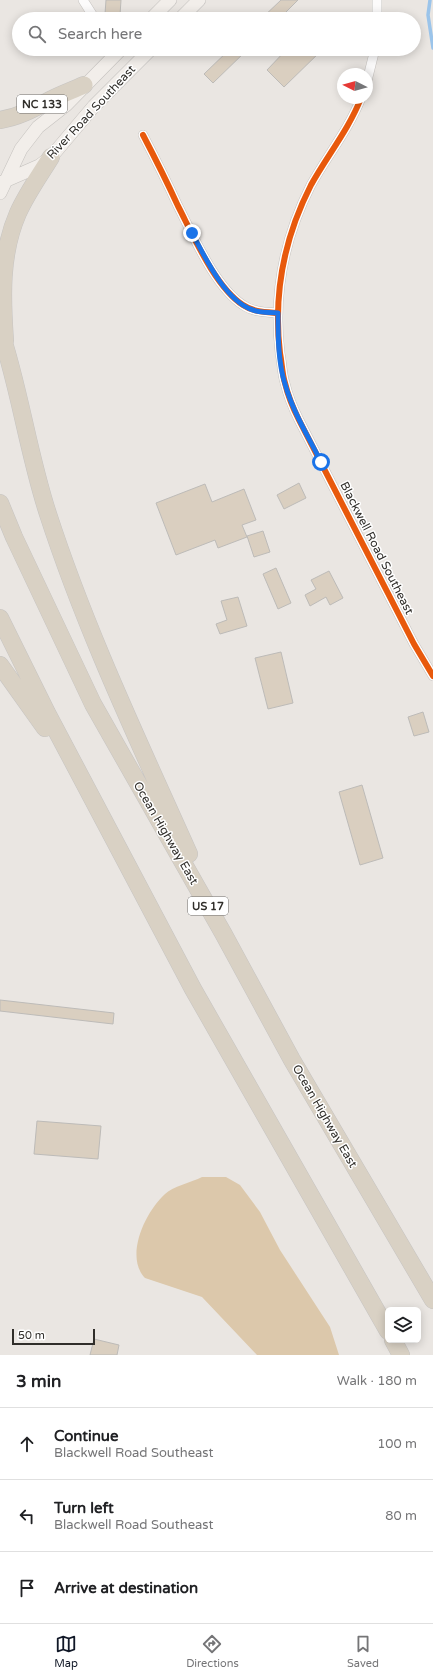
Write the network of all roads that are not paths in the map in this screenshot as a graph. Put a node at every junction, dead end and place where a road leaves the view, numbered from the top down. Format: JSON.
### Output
{"nodes":[{"id":1,"x":83,"y":0,"type":"edge"},
{"id":2,"x":170,"y":0,"type":"edge"},
{"id":3,"x":199,"y":0,"type":"edge"},
{"id":4,"x":378,"y":0,"type":"edge"},
{"id":5,"x":90,"y":12,"type":"edge"},
{"id":6,"x":158,"y":12,"type":"edge"},
{"id":7,"x":187,"y":12,"type":"edge"},
{"id":8,"x":377,"y":12,"type":"edge"},
{"id":9,"x":111,"y":56,"type":"edge"},
{"id":10,"x":144,"y":56,"type":"edge"},
{"id":11,"x":373,"y":56,"type":"edge"},
{"id":12,"x":370,"y":68,"type":"edge"},
{"id":13,"x":84,"y":85,"type":"junction"},
{"id":14,"x":358,"y":104,"type":"edge"},
{"id":15,"x":0,"y":120,"type":"edge"},
{"id":16,"x":144,"y":135,"type":"dead end"},
{"id":17,"x":51,"y":157,"type":"junction"},
{"id":18,"x":3,"y":182,"type":"edge"},
{"id":19,"x":0,"y":194,"type":"edge"},
{"id":20,"x":278,"y":313,"type":"junction"},
{"id":21,"x":2,"y":337,"type":"edge"},
{"id":22,"x":0,"y":503,"type":"edge"},
{"id":23,"x":0,"y":618,"type":"edge"},
{"id":24,"x":0,"y":665,"type":"edge"},
{"id":25,"x":433,"y":676,"type":"edge"},
{"id":26,"x":120,"y":851,"type":"junction"},
{"id":27,"x":223,"y":933,"type":"junction"},
{"id":28,"x":433,"y":1300,"type":"edge"},
{"id":29,"x":385,"y":1326,"type":"edge"},
{"id":30,"x":395,"y":1343,"type":"edge"},
{"id":31,"x":401,"y":1355,"type":"edge"}],
"edges":[{"from":1,"to":5,"type":"street"},
{"from":2,"to":6,"type":"main road"},
{"from":3,"to":7,"type":"main road"},
{"from":4,"to":8,"type":"street"},
{"from":9,"to":13,"type":"main road","name":"River Road Southeast","number":"NC 133"},
{"from":10,"to":17,"type":"main road","name":"River Road Southeast","number":"NC 133"},
{"from":11,"to":12,"type":"street"},
{"from":13,"to":15,"type":"highway","number":"NC 133"},
{"from":13,"to":18,"type":"main road","name":"River Road Southeast","number":"NC 133"},
{"from":14,"to":20,"type":"street","name":"Blackwell Road Southeast"},
{"from":16,"to":20,"type":"street"},
{"from":17,"to":18,"type":"main road","name":"River Road Southeast","number":"NC 133"},
{"from":17,"to":21,"type":"highway"},
{"from":18,"to":19,"type":"main road","name":"River Road Southeast","number":"NC 133"},
{"from":20,"to":25,"type":"street","name":"Blackwell Road Southeast"},
{"from":21,"to":27,"type":"highway"},
{"from":22,"to":27,"type":"highway","name":"Ocean Highway East","number":"US 17"},
{"from":23,"to":26,"type":"highway"},
{"from":24,"to":26,"type":"highway"},
{"from":26,"to":29,"type":"highway"},
{"from":27,"to":28,"type":"highway","name":"Ocean Highway East","number":"US 17"},
{"from":30,"to":31,"type":"highway"}]}
